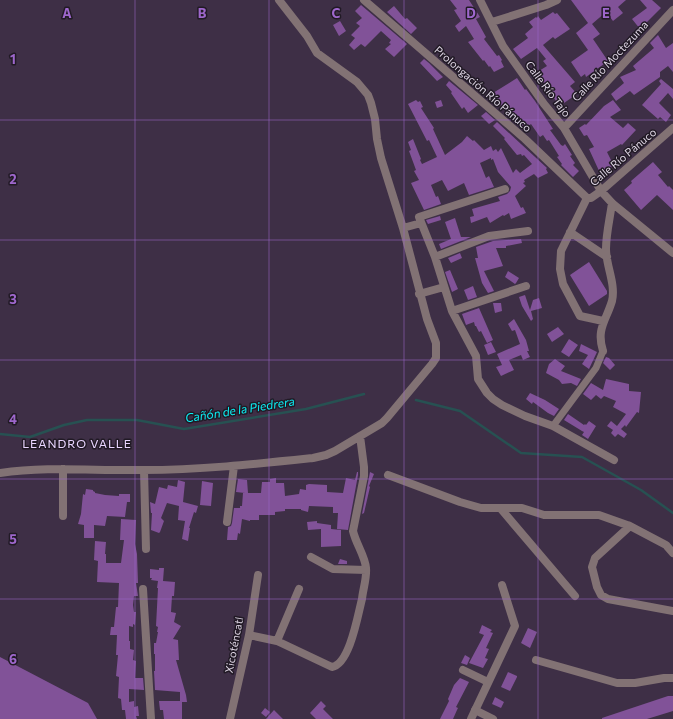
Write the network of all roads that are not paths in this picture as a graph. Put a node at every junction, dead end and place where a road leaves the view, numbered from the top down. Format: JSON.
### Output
{"nodes":[{"id":1,"x":279,"y":0,"type":"edge"},
{"id":2,"x":364,"y":0,"type":"edge"},
{"id":3,"x":480,"y":0,"type":"edge"},
{"id":4,"x":557,"y":0,"type":"edge"},
{"id":5,"x":673,"y":10,"type":"edge"},
{"id":6,"x":492,"y":22,"type":"junction"},
{"id":7,"x":564,"y":128,"type":"junction"},
{"id":8,"x":673,"y":128,"type":"edge"},
{"id":9,"x":505,"y":188,"type":"dead end"},
{"id":10,"x":601,"y":191,"type":"junction"},
{"id":11,"x":586,"y":197,"type":"junction"},
{"id":12,"x":612,"y":203,"type":"junction"},
{"id":13,"x":421,"y":223,"type":"junction"},
{"id":14,"x":403,"y":228,"type":"junction"},
{"id":15,"x":528,"y":231,"type":"dead end"},
{"id":16,"x":570,"y":232,"type":"junction"},
{"id":17,"x":672,"y":252,"type":"edge"},
{"id":18,"x":435,"y":257,"type":"junction"},
{"id":19,"x":607,"y":257,"type":"junction"},
{"id":20,"x":526,"y":286,"type":"dead end"},
{"id":21,"x":444,"y":288,"type":"junction"},
{"id":22,"x":419,"y":294,"type":"junction"},
{"id":23,"x":452,"y":311,"type":"junction"},
{"id":24,"x":603,"y":321,"type":"junction"},
{"id":25,"x":603,"y":351,"type":"joint"},
{"id":26,"x":554,"y":426,"type":"junction"},
{"id":27,"x":360,"y":436,"type":"junction"},
{"id":28,"x":614,"y":460,"type":"dead end"},
{"id":29,"x":234,"y":466,"type":"junction"},
{"id":30,"x":63,"y":469,"type":"junction"},
{"id":31,"x":144,"y":470,"type":"junction"},
{"id":32,"x":0,"y":472,"type":"edge"},
{"id":33,"x":388,"y":476,"type":"dead end"},
{"id":34,"x":501,"y":508,"type":"junction"},
{"id":35,"x":63,"y":516,"type":"dead end"},
{"id":36,"x":227,"y":522,"type":"dead end"},
{"id":37,"x":630,"y":526,"type":"junction"},
{"id":38,"x":146,"y":549,"type":"dead end"},
{"id":39,"x":673,"y":553,"type":"edge"},
{"id":40,"x":311,"y":557,"type":"dead end"},
{"id":41,"x":366,"y":570,"type":"junction"},
{"id":42,"x":258,"y":575,"type":"dead end"},
{"id":43,"x":502,"y":585,"type":"dead end"},
{"id":44,"x":143,"y":589,"type":"dead end"},
{"id":45,"x":299,"y":589,"type":"dead end"},
{"id":46,"x":575,"y":596,"type":"dead end"},
{"id":47,"x":673,"y":611,"type":"edge"},
{"id":48,"x":249,"y":635,"type":"junction"},
{"id":49,"x":277,"y":641,"type":"junction"},
{"id":50,"x":536,"y":660,"type":"dead end"},
{"id":51,"x":463,"y":670,"type":"dead end"},
{"id":52,"x":673,"y":678,"type":"edge"},
{"id":53,"x":488,"y":682,"type":"junction"},
{"id":54,"x":475,"y":710,"type":"junction"},
{"id":55,"x":151,"y":719,"type":"edge"},
{"id":56,"x":230,"y":719,"type":"edge"},
{"id":57,"x":471,"y":719,"type":"edge"},
{"id":58,"x":493,"y":719,"type":"edge"}],
"edges":[{"from":1,"to":14,"type":"street"},
{"from":2,"to":11,"type":"street","name":"Prolongación Río Pánuco"},
{"from":3,"to":6,"type":"street","name":"Calle Río Tajo"},
{"from":4,"to":6,"type":"street"},
{"from":5,"to":7,"type":"street","name":"Calle Río Moctezuma"},
{"from":6,"to":7,"type":"street","name":"Calle Río Tajo"},
{"from":7,"to":10,"type":"street","name":"Calle Río Tajo"},
{"from":8,"to":10,"type":"street","name":"Calle Río Pánuco"},
{"from":9,"to":13,"type":"street"},
{"from":10,"to":11,"type":"street","name":"Calle Río Pánuco"},
{"from":10,"to":12,"type":"street","name":"Calle Río Tajo"},
{"from":11,"to":16,"type":"street"},
{"from":12,"to":17,"type":"street","name":"Calle Río Tajo"},
{"from":12,"to":19,"type":"street"},
{"from":13,"to":14,"type":"street"},
{"from":13,"to":18,"type":"street"},
{"from":14,"to":22,"type":"street"},
{"from":15,"to":18,"type":"street"},
{"from":16,"to":19,"type":"street"},
{"from":16,"to":24,"type":"street"},
{"from":18,"to":21,"type":"street"},
{"from":19,"to":24,"type":"street"},
{"from":20,"to":23,"type":"street"},
{"from":21,"to":22,"type":"street"},
{"from":21,"to":23,"type":"street"},
{"from":22,"to":27,"type":"street"},
{"from":23,"to":26,"type":"street"},
{"from":24,"to":25,"type":"street"},
{"from":25,"to":26,"type":"street"},
{"from":26,"to":28,"type":"street"},
{"from":27,"to":29,"type":"street"},
{"from":27,"to":41,"type":"street"},
{"from":29,"to":31,"type":"street"},
{"from":29,"to":36,"type":"street"},
{"from":30,"to":31,"type":"street"},
{"from":30,"to":32,"type":"street"},
{"from":30,"to":35,"type":"street"},
{"from":31,"to":38,"type":"street"},
{"from":33,"to":34,"type":"street"},
{"from":34,"to":37,"type":"street"},
{"from":34,"to":46,"type":"street"},
{"from":37,"to":39,"type":"street"},
{"from":37,"to":47,"type":"street"},
{"from":40,"to":41,"type":"street"},
{"from":41,"to":49,"type":"street"},
{"from":42,"to":48,"type":"street","name":"Xicoténcatl"},
{"from":43,"to":53,"type":"street"},
{"from":44,"to":55,"type":"street"},
{"from":45,"to":49,"type":"street"},
{"from":48,"to":49,"type":"street"},
{"from":48,"to":56,"type":"street","name":"Xicoténcatl"},
{"from":50,"to":52,"type":"street"},
{"from":51,"to":53,"type":"street"},
{"from":53,"to":54,"type":"street"},
{"from":54,"to":57,"type":"street"},
{"from":54,"to":58,"type":"street"}]}
